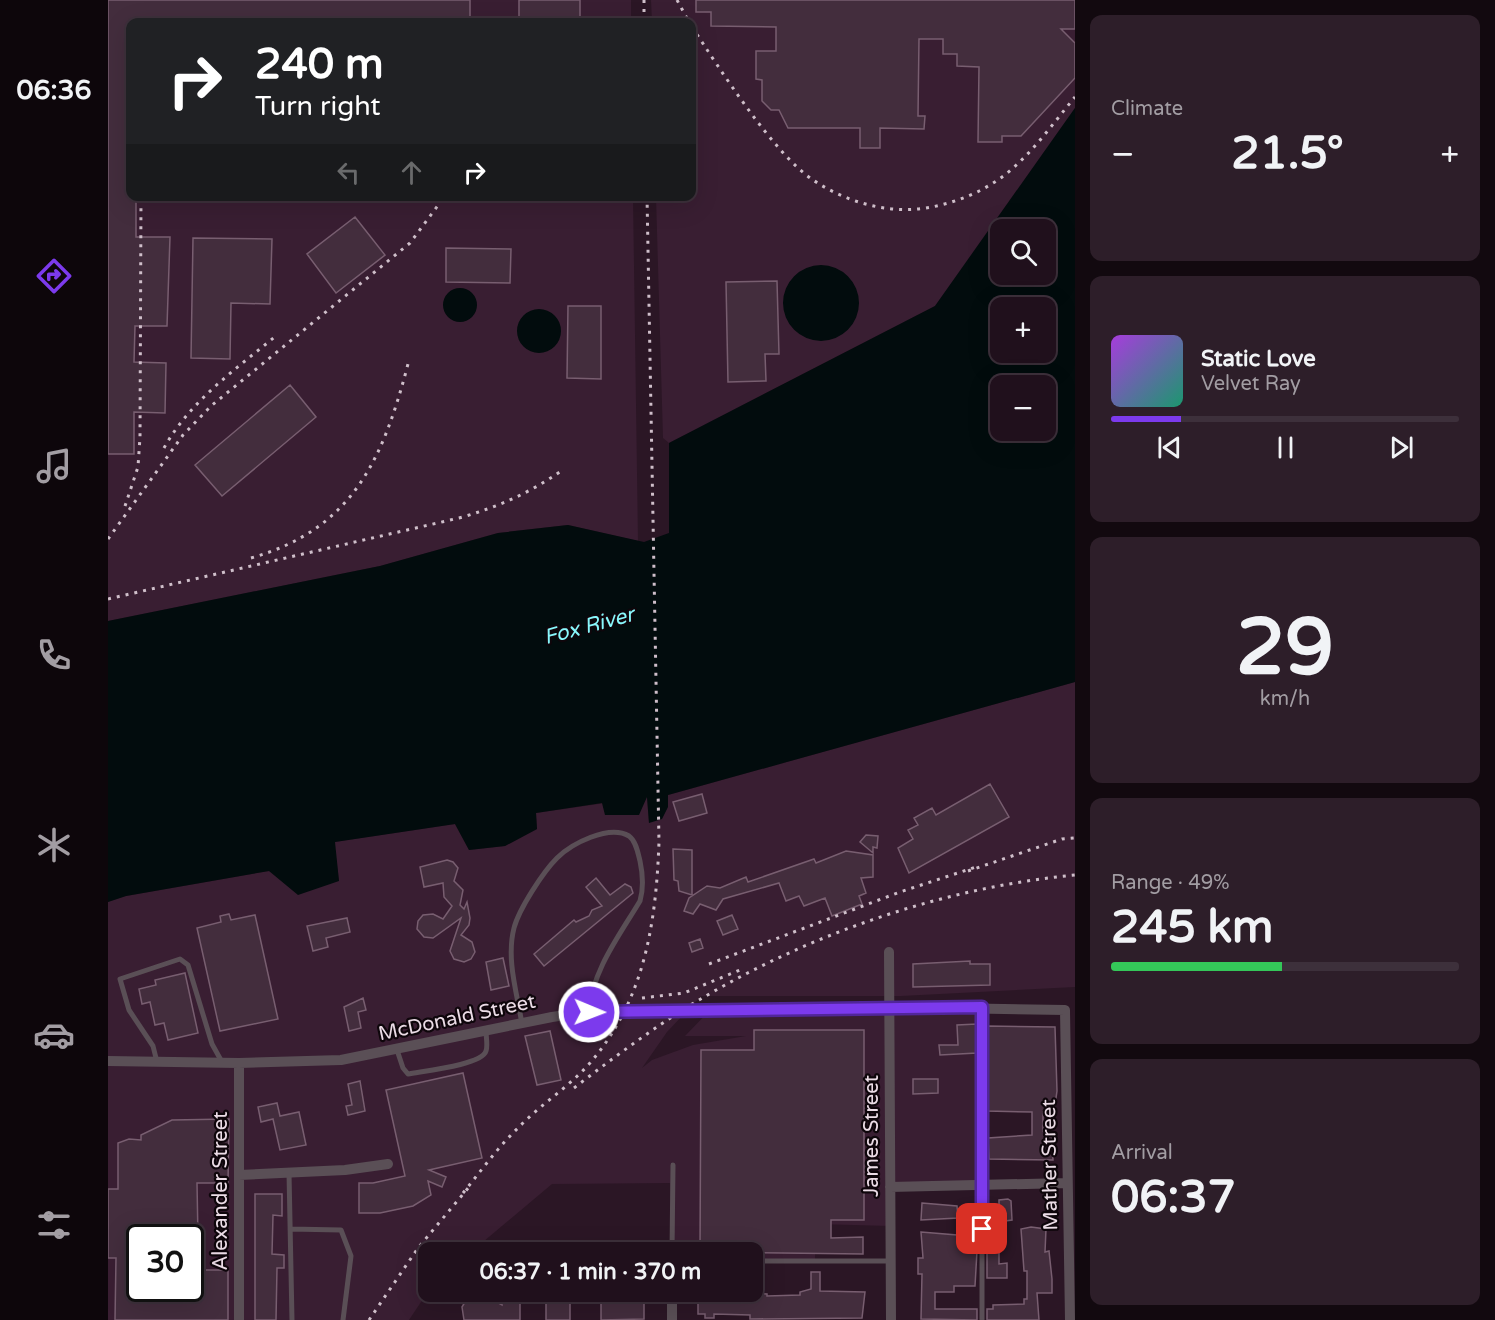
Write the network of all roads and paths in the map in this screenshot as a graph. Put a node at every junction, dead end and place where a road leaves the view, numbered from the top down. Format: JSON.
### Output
{"nodes":[{"id":1,"x":889,"y":952,"type":"dead end"},
{"id":2,"x":889,"y":1007,"type":"junction"},
{"id":3,"x":982,"y":1007,"type":"junction"},
{"id":4,"x":1070,"y":1011,"type":"edge"},
{"id":5,"x":589,"y":1012,"type":"junction"},
{"id":6,"x":522,"y":1024,"type":"junction"},
{"id":7,"x":486,"y":1031,"type":"junction"},
{"id":8,"x":397,"y":1050,"type":"junction"},
{"id":9,"x":108,"y":1061,"type":"edge"},
{"id":10,"x":157,"y":1062,"type":"junction"},
{"id":11,"x":223,"y":1063,"type":"junction"},
{"id":12,"x":239,"y":1063,"type":"junction"},
{"id":13,"x":388,"y":1164,"type":"dead end"},
{"id":14,"x":673,"y":1165,"type":"dead end"},
{"id":15,"x":289,"y":1173,"type":"junction"},
{"id":16,"x":239,"y":1175,"type":"junction"},
{"id":17,"x":1067,"y":1183,"type":"junction"},
{"id":18,"x":982,"y":1184,"type":"junction"},
{"id":19,"x":890,"y":1187,"type":"junction"},
{"id":20,"x":1072,"y":1227,"type":"edge"},
{"id":21,"x":290,"y":1229,"type":"junction"},
{"id":22,"x":672,"y":1242,"type":"edge"},
{"id":23,"x":763,"y":1261,"type":"edge"},
{"id":24,"x":891,"y":1261,"type":"junction"},
{"id":25,"x":1072,"y":1268,"type":"edge"},
{"id":26,"x":672,"y":1302,"type":"edge"},
{"id":27,"x":239,"y":1320,"type":"edge"},
{"id":28,"x":292,"y":1320,"type":"edge"},
{"id":29,"x":343,"y":1320,"type":"edge"},
{"id":30,"x":672,"y":1320,"type":"edge"},
{"id":31,"x":891,"y":1320,"type":"edge"},
{"id":32,"x":982,"y":1320,"type":"edge"},
{"id":33,"x":1070,"y":1320,"type":"edge"}],
"edges":[{"from":1,"to":2,"type":"street","name":"James Street"},
{"from":2,"to":3,"type":"street","name":"McDonald Street"},
{"from":2,"to":5,"type":"street","name":"McDonald Street"},
{"from":2,"to":19,"type":"street","name":"James Street"},
{"from":3,"to":4,"type":"street","name":"McDonald Street"},
{"from":3,"to":18,"type":"lane"},
{"from":4,"to":17,"type":"street","name":"Mather Street"},
{"from":5,"to":6,"type":"street","name":"McDonald Street"},
{"from":5,"to":6,"type":"lane"},
{"from":6,"to":7,"type":"street","name":"McDonald Street"},
{"from":7,"to":8,"type":"street","name":"McDonald Street"},
{"from":7,"to":8,"type":"lane"},
{"from":8,"to":12,"type":"street","name":"McDonald Street"},
{"from":9,"to":10,"type":"street","name":"McDonald Street"},
{"from":10,"to":11,"type":"street","name":"McDonald Street"},
{"from":10,"to":11,"type":"lane"},
{"from":11,"to":12,"type":"street","name":"McDonald Street"},
{"from":12,"to":16,"type":"street","name":"Alexander Street"},
{"from":13,"to":15,"type":"street"},
{"from":14,"to":22,"type":"lane"},
{"from":15,"to":16,"type":"street"},
{"from":15,"to":21,"type":"lane"},
{"from":16,"to":27,"type":"street","name":"Alexander Street"},
{"from":17,"to":18,"type":"street"},
{"from":17,"to":20,"type":"street","name":"Mather Street"},
{"from":18,"to":19,"type":"street"},
{"from":18,"to":32,"type":"lane"},
{"from":19,"to":24,"type":"street","name":"James Street"},
{"from":20,"to":25,"type":"street","name":"Mather Street"},
{"from":21,"to":28,"type":"lane"},
{"from":21,"to":29,"type":"lane"},
{"from":23,"to":24,"type":"lane"},
{"from":24,"to":31,"type":"street","name":"James Street"},
{"from":25,"to":33,"type":"street","name":"Mather Street"},
{"from":26,"to":30,"type":"street"}]}
